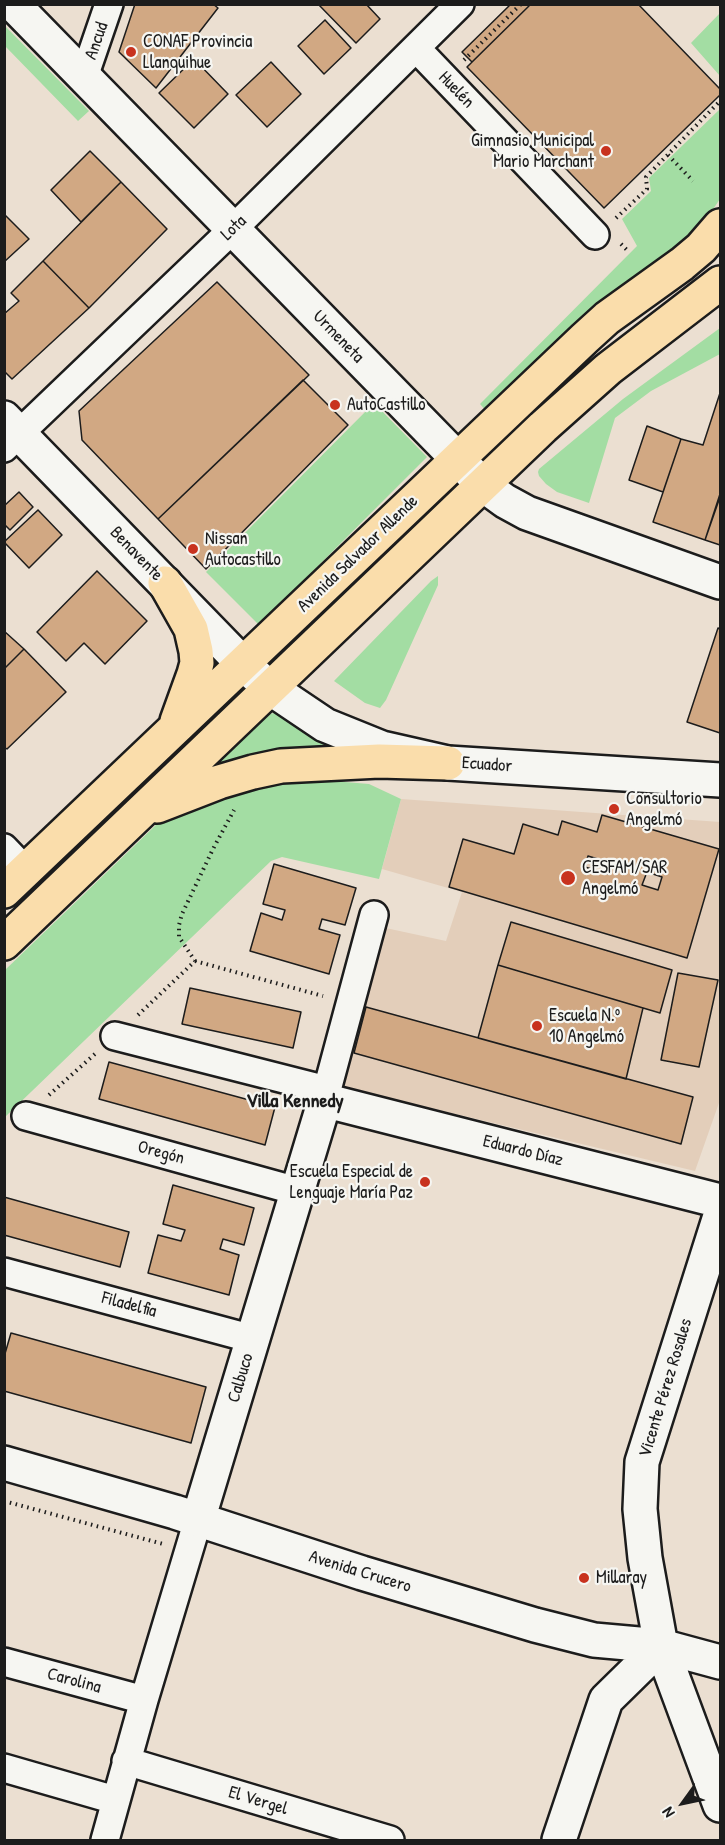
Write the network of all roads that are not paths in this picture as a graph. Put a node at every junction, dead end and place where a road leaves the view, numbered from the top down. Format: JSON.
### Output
{"nodes":[{"id":1,"x":13,"y":4,"type":"edge"},
{"id":2,"x":109,"y":4,"type":"edge"},
{"id":3,"x":460,"y":4,"type":"edge"},
{"id":4,"x":416,"y":48,"type":"junction"},
{"id":5,"x":84,"y":77,"type":"junction"},
{"id":6,"x":720,"y":226,"type":"edge"},
{"id":7,"x":605,"y":227,"type":"road end"},
{"id":8,"x":233,"y":229,"type":"junction"},
{"id":9,"x":720,"y":283,"type":"edge"},
{"id":10,"x":10,"y":433,"type":"edge"},
{"id":11,"x":458,"y":459,"type":"junction"},
{"id":12,"x":483,"y":484,"type":"junction"},
{"id":13,"x":720,"y":582,"type":"edge"},
{"id":14,"x":165,"y":583,"type":"junction"},
{"id":15,"x":243,"y":664,"type":"junction"},
{"id":16,"x":270,"y":688,"type":"junction"},
{"id":17,"x":175,"y":729,"type":"junction"},
{"id":18,"x":448,"y":763,"type":"junction"},
{"id":19,"x":720,"y":780,"type":"edge"},
{"id":20,"x":141,"y":812,"type":"junction"},
{"id":21,"x":12,"y":870,"type":"edge"},
{"id":22,"x":374,"y":915,"type":"dead end"},
{"id":23,"x":4,"y":943,"type":"edge"},
{"id":24,"x":115,"y":1036,"type":"road end"},
{"id":25,"x":326,"y":1097,"type":"junction"},
{"id":26,"x":26,"y":1116,"type":"road end"},
{"id":27,"x":297,"y":1191,"type":"junction"},
{"id":28,"x":720,"y":1201,"type":"edge"},
{"id":29,"x":720,"y":1216,"type":"edge"},
{"id":30,"x":4,"y":1272,"type":"edge"},
{"id":31,"x":253,"y":1339,"type":"junction"},
{"id":32,"x":4,"y":1463,"type":"edge"},
{"id":33,"x":198,"y":1520,"type":"junction"},
{"id":34,"x":661,"y":1646,"type":"junction"},
{"id":35,"x":4,"y":1662,"type":"edge"},
{"id":36,"x":720,"y":1662,"type":"edge"},
{"id":37,"x":144,"y":1700,"type":"junction"},
{"id":38,"x":126,"y":1761,"type":"junction"},
{"id":39,"x":4,"y":1768,"type":"edge"},
{"id":40,"x":115,"y":1800,"type":"junction"},
{"id":41,"x":720,"y":1805,"type":"edge"},
{"id":42,"x":105,"y":1840,"type":"edge"},
{"id":43,"x":390,"y":1840,"type":"edge"},
{"id":44,"x":559,"y":1840,"type":"edge"}],
"edges":[{"from":1,"to":5,"type":"main road","name":"Urmeneta"},
{"from":2,"to":5,"type":"street","name":"Ancud"},
{"from":3,"to":4,"type":"street","name":"Lota"},
{"from":4,"to":7,"type":"street","name":"Huelén"},
{"from":4,"to":8,"type":"street","name":"Lota"},
{"from":5,"to":8,"type":"main road","name":"Urmeneta"},
{"from":6,"to":11,"type":"highway","name":"Avenida Salvador Allende"},
{"from":8,"to":10,"type":"street","name":"Lota"},
{"from":8,"to":11,"type":"main road","name":"Urmeneta"},
{"from":9,"to":12,"type":"highway","name":"Avenida Salvador Allende"},
{"from":10,"to":14,"type":"main road","name":"Benavente"},
{"from":11,"to":12,"type":"main road","name":"Urmeneta"},
{"from":11,"to":15,"type":"highway","name":"Avenida Salvador Allende"},
{"from":12,"to":13,"type":"main road","name":"Urmeneta"},
{"from":12,"to":16,"type":"highway","name":"Avenida Salvador Allende"},
{"from":14,"to":15,"type":"main road","name":"Benavente"},
{"from":14,"to":17,"type":"highway"},
{"from":15,"to":16,"type":"main road","name":"Benavente"},
{"from":15,"to":17,"type":"highway","name":"Avenida Salvador Allende"},
{"from":16,"to":18,"type":"main road","name":"Ecuador"},
{"from":16,"to":20,"type":"highway","name":"Avenida Salvador Allende"},
{"from":17,"to":21,"type":"highway","name":"Avenida Salvador Allende"},
{"from":18,"to":19,"type":"main road","name":"Ecuador"},
{"from":18,"to":20,"type":"highway"},
{"from":20,"to":23,"type":"highway","name":"Avenida Salvador Allende"},
{"from":22,"to":25,"type":"street","name":"Calbuco"},
{"from":24,"to":25,"type":"street","name":"Eduardo Díaz"},
{"from":25,"to":27,"type":"main road","name":"Calbuco"},
{"from":25,"to":28,"type":"main road","name":"Eduardo Díaz"},
{"from":26,"to":27,"type":"street","name":"Oregón"},
{"from":27,"to":31,"type":"main road","name":"Calbuco"},
{"from":29,"to":34,"type":"main road","name":"Vicente Pérez Rosales"},
{"from":30,"to":31,"type":"street","name":"Filadelfia"},
{"from":31,"to":33,"type":"main road","name":"Calbuco"},
{"from":32,"to":33,"type":"main road","name":"Avenida Crucero"},
{"from":33,"to":34,"type":"main road","name":"Avenida Crucero"},
{"from":33,"to":37,"type":"street","name":"Calbuco"},
{"from":34,"to":36,"type":"main road","name":"Avenida Crucero"},
{"from":34,"to":41,"type":"main road","name":"Vicente Pérez Rosales"},
{"from":34,"to":44,"type":"main road"},
{"from":35,"to":37,"type":"street","name":"Carolina"},
{"from":37,"to":38,"type":"street","name":"Calbuco"},
{"from":38,"to":40,"type":"street","name":"Calbuco"},
{"from":38,"to":43,"type":"street","name":"El Vergel"},
{"from":39,"to":40,"type":"street"},
{"from":40,"to":42,"type":"street","name":"Calbuco"}]}
